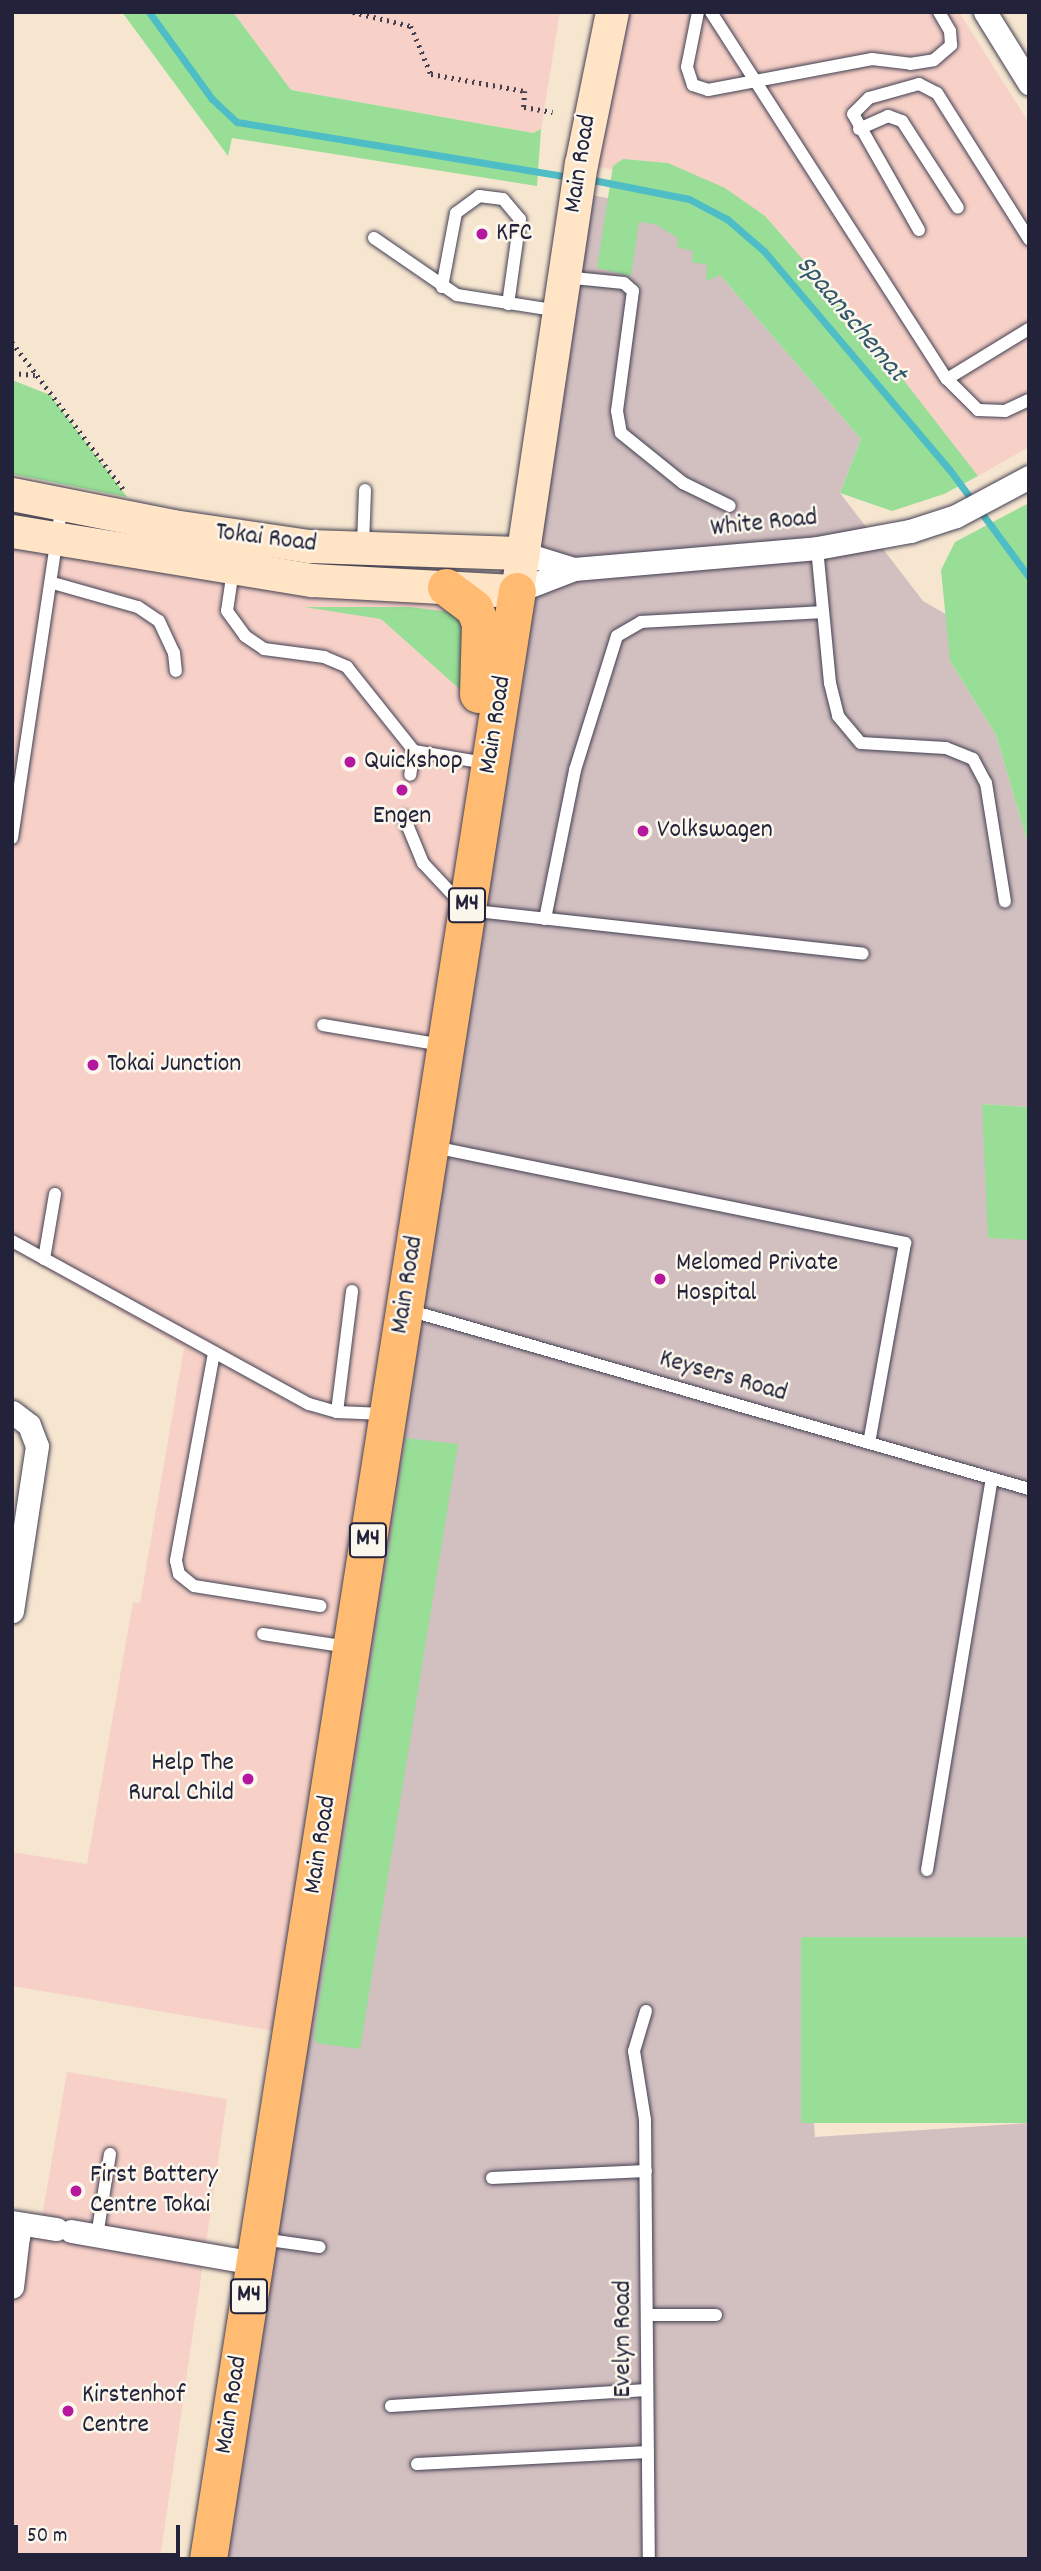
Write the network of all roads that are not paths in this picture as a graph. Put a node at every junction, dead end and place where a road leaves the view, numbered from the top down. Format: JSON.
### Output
{"nodes":[{"id":1,"x":698,"y":12,"type":"edge"},
{"id":2,"x":711,"y":12,"type":"edge"},
{"id":3,"x":939,"y":12,"type":"edge"},
{"id":4,"x":985,"y":12,"type":"edge"},
{"id":5,"x":610,"y":15,"type":"edge"},
{"id":6,"x":755,"y":80,"type":"junction"},
{"id":7,"x":1029,"y":83,"type":"edge"},
{"id":8,"x":859,"y":129,"type":"junction"},
{"id":9,"x":958,"y":208,"type":"dead end"},
{"id":10,"x":919,"y":230,"type":"dead end"},
{"id":11,"x":374,"y":238,"type":"dead end"},
{"id":12,"x":1029,"y":239,"type":"edge"},
{"id":13,"x":564,"y":277,"type":"junction"},
{"id":14,"x":442,"y":287,"type":"junction"},
{"id":15,"x":508,"y":304,"type":"junction"},
{"id":16,"x":559,"y":311,"type":"junction"},
{"id":17,"x":1029,"y":329,"type":"edge"},
{"id":18,"x":947,"y":379,"type":"junction"},
{"id":19,"x":1029,"y":400,"type":"edge"},
{"id":20,"x":1029,"y":477,"type":"edge"},
{"id":21,"x":365,"y":490,"type":"dead end"},
{"id":22,"x":12,"y":494,"type":"edge"},
{"id":23,"x":62,"y":504,"type":"junction"},
{"id":24,"x":730,"y":506,"type":"dead end"},
{"id":25,"x":12,"y":531,"type":"edge"},
{"id":26,"x":57,"y":539,"type":"junction"},
{"id":27,"x":817,"y":548,"type":"junction"},
{"id":28,"x":363,"y":549,"type":"junction"},
{"id":29,"x":522,"y":554,"type":"junction"},
{"id":30,"x":575,"y":569,"type":"junction"},
{"id":31,"x":233,"y":570,"type":"junction"},
{"id":32,"x":53,"y":583,"type":"junction"},
{"id":33,"x":446,"y":587,"type":"junction"},
{"id":34,"x":517,"y":591,"type":"junction"},
{"id":35,"x":823,"y":612,"type":"junction"},
{"id":36,"x":176,"y":671,"type":"dead end"},
{"id":37,"x":414,"y":751,"type":"junction"},
{"id":38,"x":480,"y":762,"type":"junction"},
{"id":39,"x":410,"y":775,"type":"dead end"},
{"id":40,"x":404,"y":817,"type":"dead end"},
{"id":41,"x":12,"y":838,"type":"edge"},
{"id":42,"x":1005,"y":901,"type":"dead end"},
{"id":43,"x":459,"y":903,"type":"junction"},
{"id":44,"x":545,"y":919,"type":"junction"},
{"id":45,"x":863,"y":954,"type":"dead end"},
{"id":46,"x":323,"y":1025,"type":"dead end"},
{"id":47,"x":437,"y":1045,"type":"junction"},
{"id":48,"x":430,"y":1146,"type":"junction"},
{"id":49,"x":55,"y":1194,"type":"dead end"},
{"id":50,"x":417,"y":1225,"type":"junction"},
{"id":51,"x":12,"y":1241,"type":"edge"},
{"id":52,"x":44,"y":1259,"type":"junction"},
{"id":53,"x":352,"y":1291,"type":"dead end"},
{"id":54,"x":404,"y":1308,"type":"junction"},
{"id":55,"x":214,"y":1353,"type":"junction"},
{"id":56,"x":12,"y":1412,"type":"edge"},
{"id":57,"x":337,"y":1412,"type":"junction"},
{"id":58,"x":388,"y":1414,"type":"junction"},
{"id":59,"x":869,"y":1443,"type":"junction"},
{"id":60,"x":992,"y":1478,"type":"junction"},
{"id":61,"x":1029,"y":1489,"type":"edge"},
{"id":62,"x":320,"y":1606,"type":"dead end"},
{"id":63,"x":12,"y":1611,"type":"edge"},
{"id":64,"x":263,"y":1634,"type":"dead end"},
{"id":65,"x":352,"y":1647,"type":"junction"},
{"id":66,"x":927,"y":1870,"type":"dead end"},
{"id":67,"x":646,"y":2011,"type":"dead end"},
{"id":68,"x":110,"y":2154,"type":"dead end"},
{"id":69,"x":646,"y":2171,"type":"junction"},
{"id":70,"x":492,"y":2178,"type":"dead end"},
{"id":71,"x":12,"y":2224,"type":"edge"},
{"id":72,"x":97,"y":2236,"type":"junction"},
{"id":73,"x":319,"y":2247,"type":"dead end"},
{"id":74,"x":257,"y":2251,"type":"junction"},
{"id":75,"x":12,"y":2287,"type":"edge"},
{"id":76,"x":647,"y":2315,"type":"junction"},
{"id":77,"x":716,"y":2315,"type":"dead end"},
{"id":78,"x":647,"y":2390,"type":"junction"},
{"id":79,"x":391,"y":2406,"type":"dead end"},
{"id":80,"x":648,"y":2452,"type":"junction"},
{"id":81,"x":418,"y":2464,"type":"dead end"},
{"id":82,"x":208,"y":2559,"type":"edge"},
{"id":83,"x":649,"y":2559,"type":"edge"}],
"edges":[{"from":1,"to":6,"type":"lane"},
{"from":2,"to":6,"type":"lane"},
{"from":3,"to":6,"type":"lane"},
{"from":4,"to":7,"type":"street"},
{"from":5,"to":13,"type":"main road","name":"Main Road","number":"M4"},
{"from":6,"to":18,"type":"lane"},
{"from":8,"to":9,"type":"lane"},
{"from":8,"to":10,"type":"lane"},
{"from":8,"to":12,"type":"lane"},
{"from":11,"to":14,"type":"lane"},
{"from":13,"to":16,"type":"main road","name":"Main Road","number":"M4"},
{"from":13,"to":24,"type":"lane"},
{"from":14,"to":15,"type":"lane"},
{"from":14,"to":15,"type":"lane"},
{"from":15,"to":16,"type":"lane"},
{"from":16,"to":29,"type":"main road","name":"Main Road","number":"M4"},
{"from":17,"to":18,"type":"lane"},
{"from":18,"to":19,"type":"lane"},
{"from":20,"to":27,"type":"street","name":"White Road"},
{"from":21,"to":28,"type":"lane"},
{"from":22,"to":23,"type":"main road","name":"Tokai Road"},
{"from":23,"to":26,"type":"lane"},
{"from":23,"to":28,"type":"main road","name":"Tokai Road"},
{"from":25,"to":26,"type":"main road","name":"Tokai Road"},
{"from":26,"to":31,"type":"main road","name":"Tokai Road"},
{"from":26,"to":32,"type":"lane"},
{"from":27,"to":30,"type":"street","name":"White Road"},
{"from":27,"to":35,"type":"lane"},
{"from":28,"to":29,"type":"main road","name":"Tokai Road"},
{"from":29,"to":30,"type":"street","name":"White Road"},
{"from":29,"to":34,"type":"main road","name":"Main Road","number":"M4"},
{"from":30,"to":34,"type":"street","name":"White Road"},
{"from":31,"to":33,"type":"main road","name":"Tokai Road"},
{"from":31,"to":37,"type":"lane"},
{"from":32,"to":36,"type":"lane"},
{"from":32,"to":41,"type":"lane"},
{"from":33,"to":34,"type":"main road","name":"Tokai Road"},
{"from":33,"to":38,"type":"main road"},
{"from":34,"to":38,"type":"main road","name":"Main Road","number":"M4"},
{"from":35,"to":42,"type":"lane"},
{"from":35,"to":44,"type":"lane"},
{"from":37,"to":38,"type":"lane"},
{"from":37,"to":39,"type":"lane"},
{"from":38,"to":43,"type":"main road","name":"Main Road","number":"M4"},
{"from":40,"to":43,"type":"lane"},
{"from":43,"to":44,"type":"lane"},
{"from":43,"to":47,"type":"main road","name":"Main Road","number":"M4"},
{"from":44,"to":45,"type":"lane"},
{"from":46,"to":47,"type":"lane"},
{"from":47,"to":48,"type":"main road","name":"Main Road","number":"M4"},
{"from":47,"to":50,"type":"main road"},
{"from":48,"to":50,"type":"main road","name":"Main Road","number":"M4"},
{"from":48,"to":59,"type":"lane"},
{"from":49,"to":52,"type":"lane"},
{"from":50,"to":54,"type":"main road","name":"Main Road","number":"M4"},
{"from":51,"to":52,"type":"lane"},
{"from":52,"to":55,"type":"lane"},
{"from":53,"to":57,"type":"lane"},
{"from":54,"to":58,"type":"main road","name":"Main Road","number":"M4"},
{"from":54,"to":59,"type":"lane","name":"Keysers Road"},
{"from":55,"to":57,"type":"lane"},
{"from":55,"to":62,"type":"lane"},
{"from":56,"to":63,"type":"street"},
{"from":57,"to":58,"type":"lane"},
{"from":58,"to":65,"type":"main road","name":"Main Road","number":"M4"},
{"from":59,"to":60,"type":"lane","name":"Keysers Road"},
{"from":60,"to":61,"type":"lane","name":"Keysers Road"},
{"from":60,"to":66,"type":"lane"},
{"from":64,"to":65,"type":"lane"},
{"from":65,"to":74,"type":"main road","name":"Main Road","number":"M4"},
{"from":67,"to":69,"type":"lane","name":"Evelyn Road"},
{"from":68,"to":72,"type":"lane"},
{"from":69,"to":70,"type":"lane"},
{"from":69,"to":76,"type":"lane","name":"Evelyn Road"},
{"from":71,"to":72,"type":"street"},
{"from":71,"to":75,"type":"street"},
{"from":72,"to":74,"type":"street"},
{"from":73,"to":74,"type":"lane"},
{"from":74,"to":82,"type":"main road","name":"Main Road","number":"M4"},
{"from":76,"to":77,"type":"lane"},
{"from":76,"to":78,"type":"lane","name":"Evelyn Road"},
{"from":78,"to":79,"type":"lane"},
{"from":78,"to":80,"type":"lane","name":"Evelyn Road"},
{"from":80,"to":81,"type":"lane"},
{"from":80,"to":83,"type":"lane","name":"Evelyn Road"}]}
